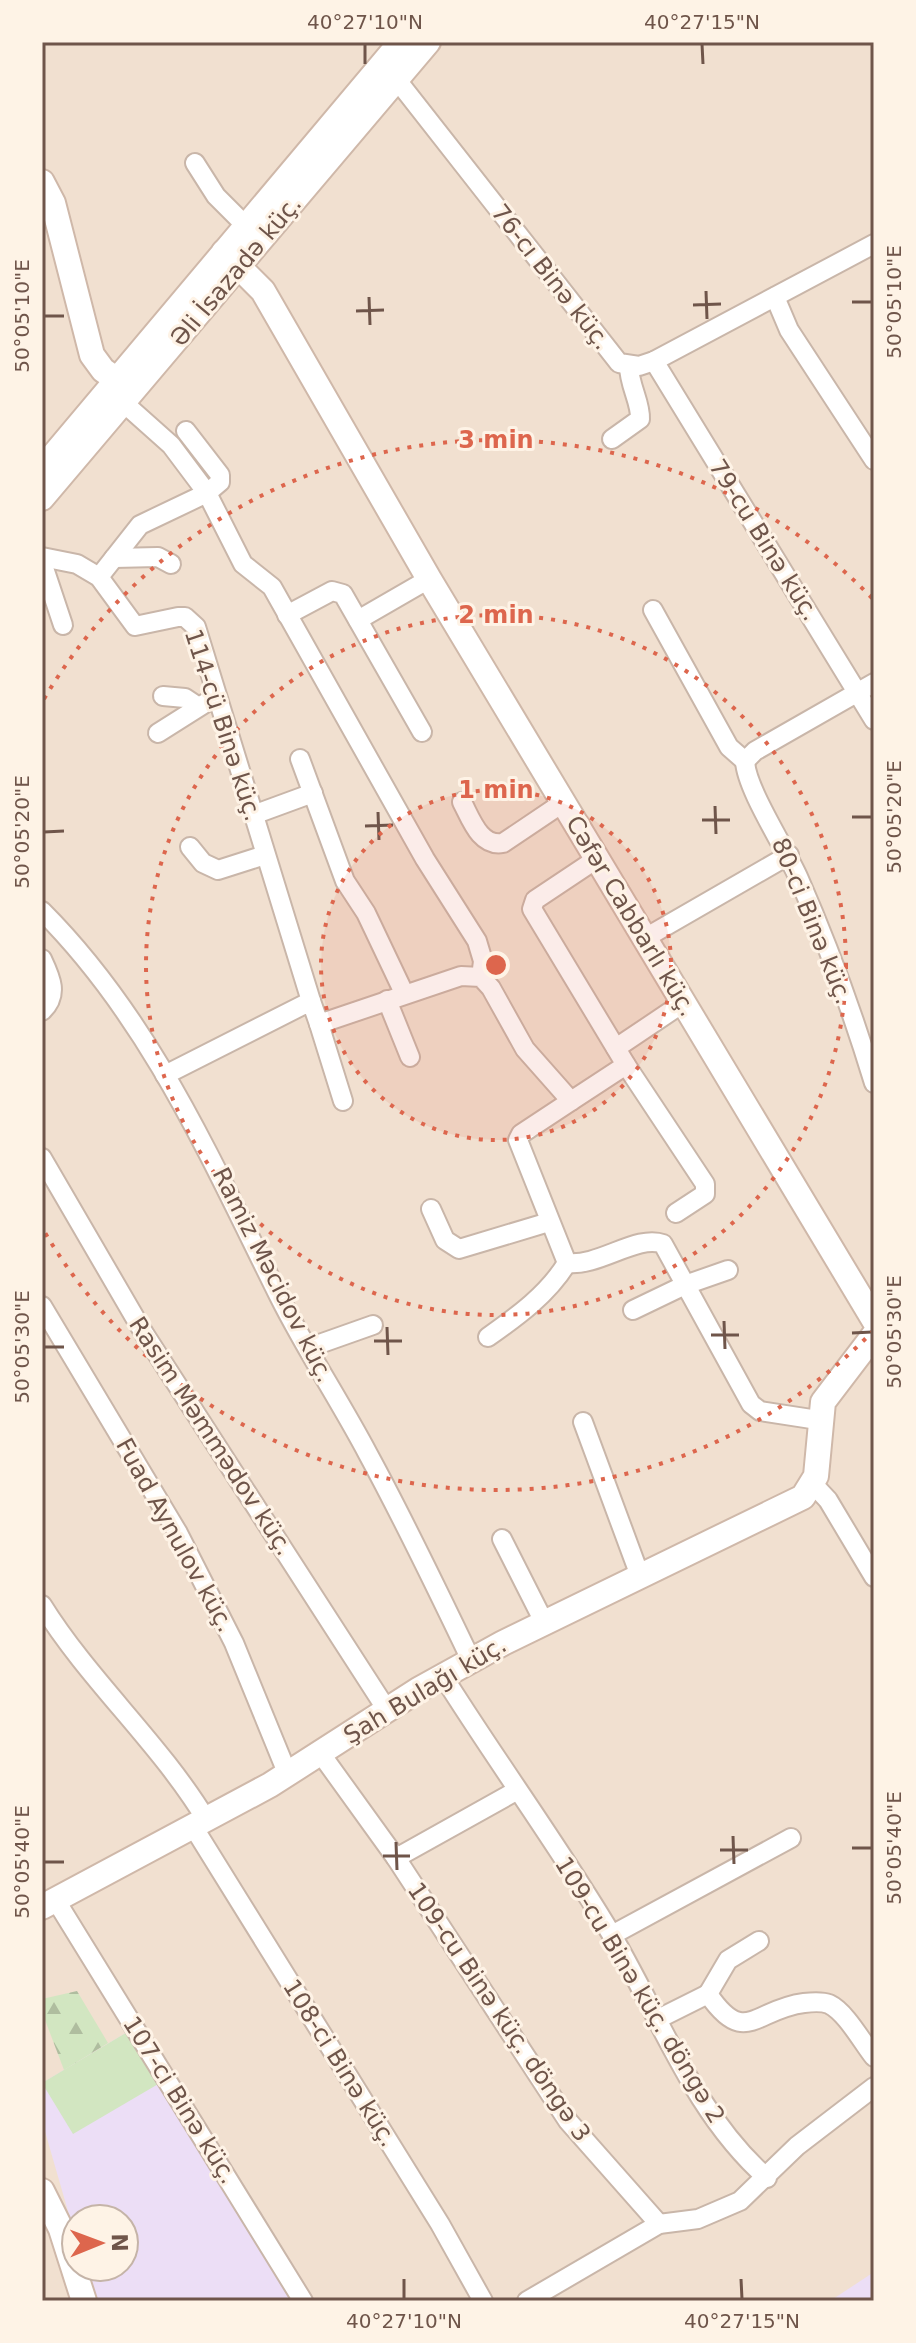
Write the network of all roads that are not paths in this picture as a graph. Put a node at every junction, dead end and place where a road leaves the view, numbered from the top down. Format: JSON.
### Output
{"nodes":[{"id":1,"x":401,"y":42,"type":"edge"},
{"id":2,"x":428,"y":42,"type":"edge"},
{"id":3,"x":397,"y":80,"type":"junction"},
{"id":4,"x":195,"y":163,"type":"dead end"},
{"id":5,"x":42,"y":182,"type":"edge"},
{"id":6,"x":246,"y":226,"type":"junction"},
{"id":7,"x":874,"y":244,"type":"edge"},
{"id":8,"x":232,"y":259,"type":"junction"},
{"id":9,"x":775,"y":297,"type":"junction"},
{"id":10,"x":654,"y":361,"type":"junction"},
{"id":11,"x":629,"y":366,"type":"junction"},
{"id":12,"x":117,"y":380,"type":"junction"},
{"id":13,"x":125,"y":404,"type":"junction"},
{"id":14,"x":186,"y":431,"type":"dead end"},
{"id":15,"x":612,"y":439,"type":"dead end"},
{"id":16,"x":874,"y":460,"type":"edge"},
{"id":17,"x":42,"y":469,"type":"edge"},
{"id":18,"x":207,"y":493,"type":"junction"},
{"id":19,"x":42,"y":498,"type":"edge"},
{"id":20,"x":114,"y":558,"type":"junction"},
{"id":21,"x":42,"y":560,"type":"edge"},
{"id":22,"x":171,"y":564,"type":"dead end"},
{"id":23,"x":99,"y":577,"type":"junction"},
{"id":24,"x":429,"y":579,"type":"junction"},
{"id":25,"x":653,"y":610,"type":"dead end"},
{"id":26,"x":287,"y":615,"type":"junction"},
{"id":27,"x":358,"y":620,"type":"junction"},
{"id":28,"x":63,"y":625,"type":"dead end"},
{"id":29,"x":866,"y":687,"type":"edge"},
{"id":30,"x":163,"y":696,"type":"dead end"},
{"id":31,"x":215,"y":697,"type":"junction"},
{"id":32,"x":197,"y":706,"type":"junction"},
{"id":33,"x":874,"y":720,"type":"edge"},
{"id":34,"x":422,"y":732,"type":"dead end"},
{"id":35,"x":158,"y":733,"type":"dead end"},
{"id":36,"x":300,"y":759,"type":"dead end"},
{"id":37,"x":745,"y":761,"type":"junction"},
{"id":38,"x":313,"y":793,"type":"junction"},
{"id":39,"x":462,"y":802,"type":"dead end"},
{"id":40,"x":564,"y":802,"type":"junction"},
{"id":41,"x":253,"y":815,"type":"junction"},
{"id":42,"x":190,"y":847,"type":"dead end"},
{"id":43,"x":265,"y":855,"type":"junction"},
{"id":44,"x":789,"y":855,"type":"junction"},
{"id":45,"x":598,"y":858,"type":"junction"},
{"id":46,"x":44,"y":917,"type":"edge"},
{"id":47,"x":645,"y":938,"type":"junction"},
{"id":48,"x":42,"y":959,"type":"edge"},
{"id":49,"x":481,"y":977,"type":"junction"},
{"id":50,"x":396,"y":997,"type":"junction"},
{"id":51,"x":311,"y":1001,"type":"junction"},
{"id":52,"x":683,"y":1003,"type":"junction"},
{"id":53,"x":42,"y":1011,"type":"edge"},
{"id":54,"x":319,"y":1024,"type":"junction"},
{"id":55,"x":616,"y":1048,"type":"junction"},
{"id":56,"x":410,"y":1057,"type":"dead end"},
{"id":57,"x":626,"y":1065,"type":"junction"},
{"id":58,"x":165,"y":1075,"type":"junction"},
{"id":59,"x":874,"y":1083,"type":"edge"},
{"id":60,"x":343,"y":1101,"type":"dead end"},
{"id":61,"x":571,"y":1101,"type":"junction"},
{"id":62,"x":42,"y":1158,"type":"edge"},
{"id":63,"x":431,"y":1209,"type":"dead end"},
{"id":64,"x":676,"y":1213,"type":"dead end"},
{"id":65,"x":549,"y":1222,"type":"junction"},
{"id":66,"x":567,"y":1263,"type":"junction"},
{"id":67,"x":728,"y":1270,"type":"dead end"},
{"id":68,"x":685,"y":1285,"type":"junction"},
{"id":69,"x":42,"y":1306,"type":"edge"},
{"id":70,"x":633,"y":1310,"type":"dead end"},
{"id":71,"x":873,"y":1320,"type":"edge"},
{"id":72,"x":373,"y":1325,"type":"dead end"},
{"id":73,"x":488,"y":1337,"type":"dead end"},
{"id":74,"x":308,"y":1348,"type":"junction"},
{"id":75,"x":818,"y":1420,"type":"junction"},
{"id":76,"x":583,"y":1422,"type":"dead end"},
{"id":77,"x":813,"y":1484,"type":"junction"},
{"id":78,"x":502,"y":1539,"type":"dead end"},
{"id":79,"x":640,"y":1576,"type":"junction"},
{"id":80,"x":874,"y":1577,"type":"edge"},
{"id":81,"x":42,"y":1605,"type":"edge"},
{"id":82,"x":544,"y":1622,"type":"junction"},
{"id":83,"x":471,"y":1660,"type":"junction"},
{"id":84,"x":443,"y":1676,"type":"junction"},
{"id":85,"x":387,"y":1710,"type":"junction"},
{"id":86,"x":321,"y":1754,"type":"junction"},
{"id":87,"x":288,"y":1775,"type":"junction"},
{"id":88,"x":516,"y":1791,"type":"junction"},
{"id":89,"x":201,"y":1824,"type":"junction"},
{"id":90,"x":791,"y":1838,"type":"dead end"},
{"id":91,"x":396,"y":1858,"type":"junction"},
{"id":92,"x":48,"y":1903,"type":"edge"},
{"id":93,"x":612,"y":1935,"type":"junction"},
{"id":94,"x":759,"y":1941,"type":"dead end"},
{"id":95,"x":708,"y":1994,"type":"junction"},
{"id":96,"x":658,"y":2019,"type":"junction"},
{"id":97,"x":874,"y":2057,"type":"edge"},
{"id":98,"x":874,"y":2087,"type":"edge"},
{"id":99,"x":767,"y":2178,"type":"junction"},
{"id":100,"x":42,"y":2191,"type":"edge"},
{"id":101,"x":659,"y":2224,"type":"junction"},
{"id":102,"x":84,"y":2301,"type":"edge"},
{"id":103,"x":303,"y":2301,"type":"edge"},
{"id":104,"x":483,"y":2301,"type":"edge"},
{"id":105,"x":527,"y":2301,"type":"edge"}],
"edges":[{"from":1,"to":6,"type":"street","name":"Əli İsazadə küç."},
{"from":2,"to":3,"type":"street","name":"Əli İsazadə küç."},
{"from":3,"to":8,"type":"street","name":"Əli İsazadə küç."},
{"from":3,"to":11,"type":"street","name":"76-cı Binə küç."},
{"from":4,"to":6,"type":"street"},
{"from":5,"to":12,"type":"street"},
{"from":6,"to":8,"type":"street","name":"Əli İsazadə küç."},
{"from":7,"to":9,"type":"street","name":"76-cı Binə küç."},
{"from":8,"to":12,"type":"street","name":"Əli İsazadə küç."},
{"from":8,"to":13,"type":"street","name":"Əli İsazadə küç."},
{"from":8,"to":24,"type":"street","name":"Cəfər Cabbarlı küç."},
{"from":9,"to":10,"type":"street","name":"76-cı Binə küç."},
{"from":9,"to":16,"type":"street"},
{"from":10,"to":11,"type":"street","name":"76-cı Binə küç."},
{"from":10,"to":29,"type":"street","name":"79-cu Binə küç."},
{"from":11,"to":15,"type":"street"},
{"from":12,"to":17,"type":"street","name":"Əli İsazadə küç."},
{"from":13,"to":18,"type":"street"},
{"from":13,"to":19,"type":"street","name":"Əli İsazadə küç."},
{"from":14,"to":18,"type":"street"},
{"from":18,"to":20,"type":"street"},
{"from":18,"to":26,"type":"street"},
{"from":20,"to":22,"type":"street"},
{"from":20,"to":23,"type":"street"},
{"from":21,"to":23,"type":"street"},
{"from":21,"to":28,"type":"street"},
{"from":23,"to":31,"type":"street","name":"114-cü Binə küç."},
{"from":24,"to":27,"type":"street"},
{"from":24,"to":40,"type":"street","name":"Cəfər Cabbarlı küç."},
{"from":25,"to":37,"type":"street","name":"80-ci Binə küç."},
{"from":26,"to":27,"type":"street"},
{"from":26,"to":49,"type":"street"},
{"from":27,"to":34,"type":"street"},
{"from":29,"to":33,"type":"street","name":"79-cu Binə küç."},
{"from":29,"to":37,"type":"street"},
{"from":30,"to":32,"type":"street"},
{"from":31,"to":32,"type":"street"},
{"from":31,"to":41,"type":"street","name":"114-cü Binə küç."},
{"from":32,"to":35,"type":"street"},
{"from":36,"to":38,"type":"street"},
{"from":37,"to":44,"type":"street","name":"80-ci Binə küç."},
{"from":38,"to":41,"type":"street"},
{"from":38,"to":50,"type":"street"},
{"from":39,"to":40,"type":"street"},
{"from":40,"to":45,"type":"street","name":"Cəfər Cabbarlı küç."},
{"from":41,"to":43,"type":"street","name":"114-cü Binə küç."},
{"from":42,"to":43,"type":"street"},
{"from":43,"to":51,"type":"street","name":"114-cü Binə küç."},
{"from":44,"to":47,"type":"street"},
{"from":44,"to":59,"type":"street","name":"80-ci Binə küç."},
{"from":45,"to":47,"type":"street","name":"Cəfər Cabbarlı küç."},
{"from":45,"to":55,"type":"street"},
{"from":46,"to":58,"type":"street","name":"Ramiz Məcidov küç."},
{"from":47,"to":52,"type":"street","name":"Cəfər Cabbarlı küç."},
{"from":48,"to":53,"type":"street"},
{"from":49,"to":50,"type":"street"},
{"from":49,"to":61,"type":"street"},
{"from":50,"to":54,"type":"street"},
{"from":50,"to":56,"type":"street"},
{"from":51,"to":54,"type":"street","name":"114-cü Binə küç."},
{"from":51,"to":58,"type":"street"},
{"from":52,"to":55,"type":"street"},
{"from":52,"to":71,"type":"street","name":"Cəfər Cabbarlı küç."},
{"from":54,"to":60,"type":"street","name":"114-cü Binə küç."},
{"from":55,"to":57,"type":"street"},
{"from":57,"to":61,"type":"street"},
{"from":57,"to":64,"type":"street"},
{"from":58,"to":74,"type":"street","name":"Ramiz Məcidov küç."},
{"from":61,"to":65,"type":"street"},
{"from":62,"to":85,"type":"street","name":"Rasim Məmmədov küç."},
{"from":63,"to":65,"type":"street"},
{"from":65,"to":66,"type":"street"},
{"from":66,"to":68,"type":"street"},
{"from":66,"to":73,"type":"street"},
{"from":67,"to":68,"type":"street"},
{"from":68,"to":70,"type":"street"},
{"from":68,"to":75,"type":"street"},
{"from":69,"to":87,"type":"street","name":"Fuad Aynulov küç."},
{"from":71,"to":75,"type":"street","name":"Cəfər Cabbarlı küç."},
{"from":72,"to":74,"type":"street"},
{"from":74,"to":83,"type":"street","name":"Ramiz Məcidov küç."},
{"from":75,"to":77,"type":"street","name":"Cəfər Cabbarlı küç."},
{"from":76,"to":79,"type":"street"},
{"from":77,"to":79,"type":"street","name":"Şah Bulağı küç."},
{"from":77,"to":80,"type":"street"},
{"from":78,"to":82,"type":"street"},
{"from":79,"to":82,"type":"street","name":"Şah Bulağı küç."},
{"from":81,"to":89,"type":"street","name":"108-ci Binə küç."},
{"from":82,"to":83,"type":"street","name":"Şah Bulağı küç."},
{"from":83,"to":84,"type":"street","name":"Şah Bulağı küç."},
{"from":84,"to":85,"type":"street","name":"Şah Bulağı küç."},
{"from":84,"to":88,"type":"street","name":"109-cu Binə küç. döngə 2"},
{"from":85,"to":86,"type":"street","name":"Şah Bulağı küç."},
{"from":86,"to":87,"type":"street","name":"Şah Bulağı küç."},
{"from":86,"to":91,"type":"street","name":"109-cu Binə küç. döngə 3"},
{"from":87,"to":89,"type":"street","name":"Şah Bulağı küç."},
{"from":88,"to":91,"type":"street"},
{"from":88,"to":93,"type":"street","name":"109-cu Binə küç. döngə 2"},
{"from":89,"to":92,"type":"street","name":"Şah Bulağı küç."},
{"from":89,"to":104,"type":"street","name":"108-ci Binə küç."},
{"from":90,"to":93,"type":"street"},
{"from":91,"to":101,"type":"street","name":"109-cu Binə küç. döngə 3"},
{"from":92,"to":103,"type":"street","name":"107-ci Binə küç."},
{"from":93,"to":96,"type":"street","name":"109-cu Binə küç. döngə 2"},
{"from":94,"to":95,"type":"street"},
{"from":95,"to":96,"type":"street"},
{"from":95,"to":97,"type":"street"},
{"from":96,"to":99,"type":"street","name":"109-cu Binə küç. döngə 2"},
{"from":98,"to":99,"type":"street"},
{"from":99,"to":101,"type":"street"},
{"from":100,"to":102,"type":"street"},
{"from":101,"to":105,"type":"street"}]}
